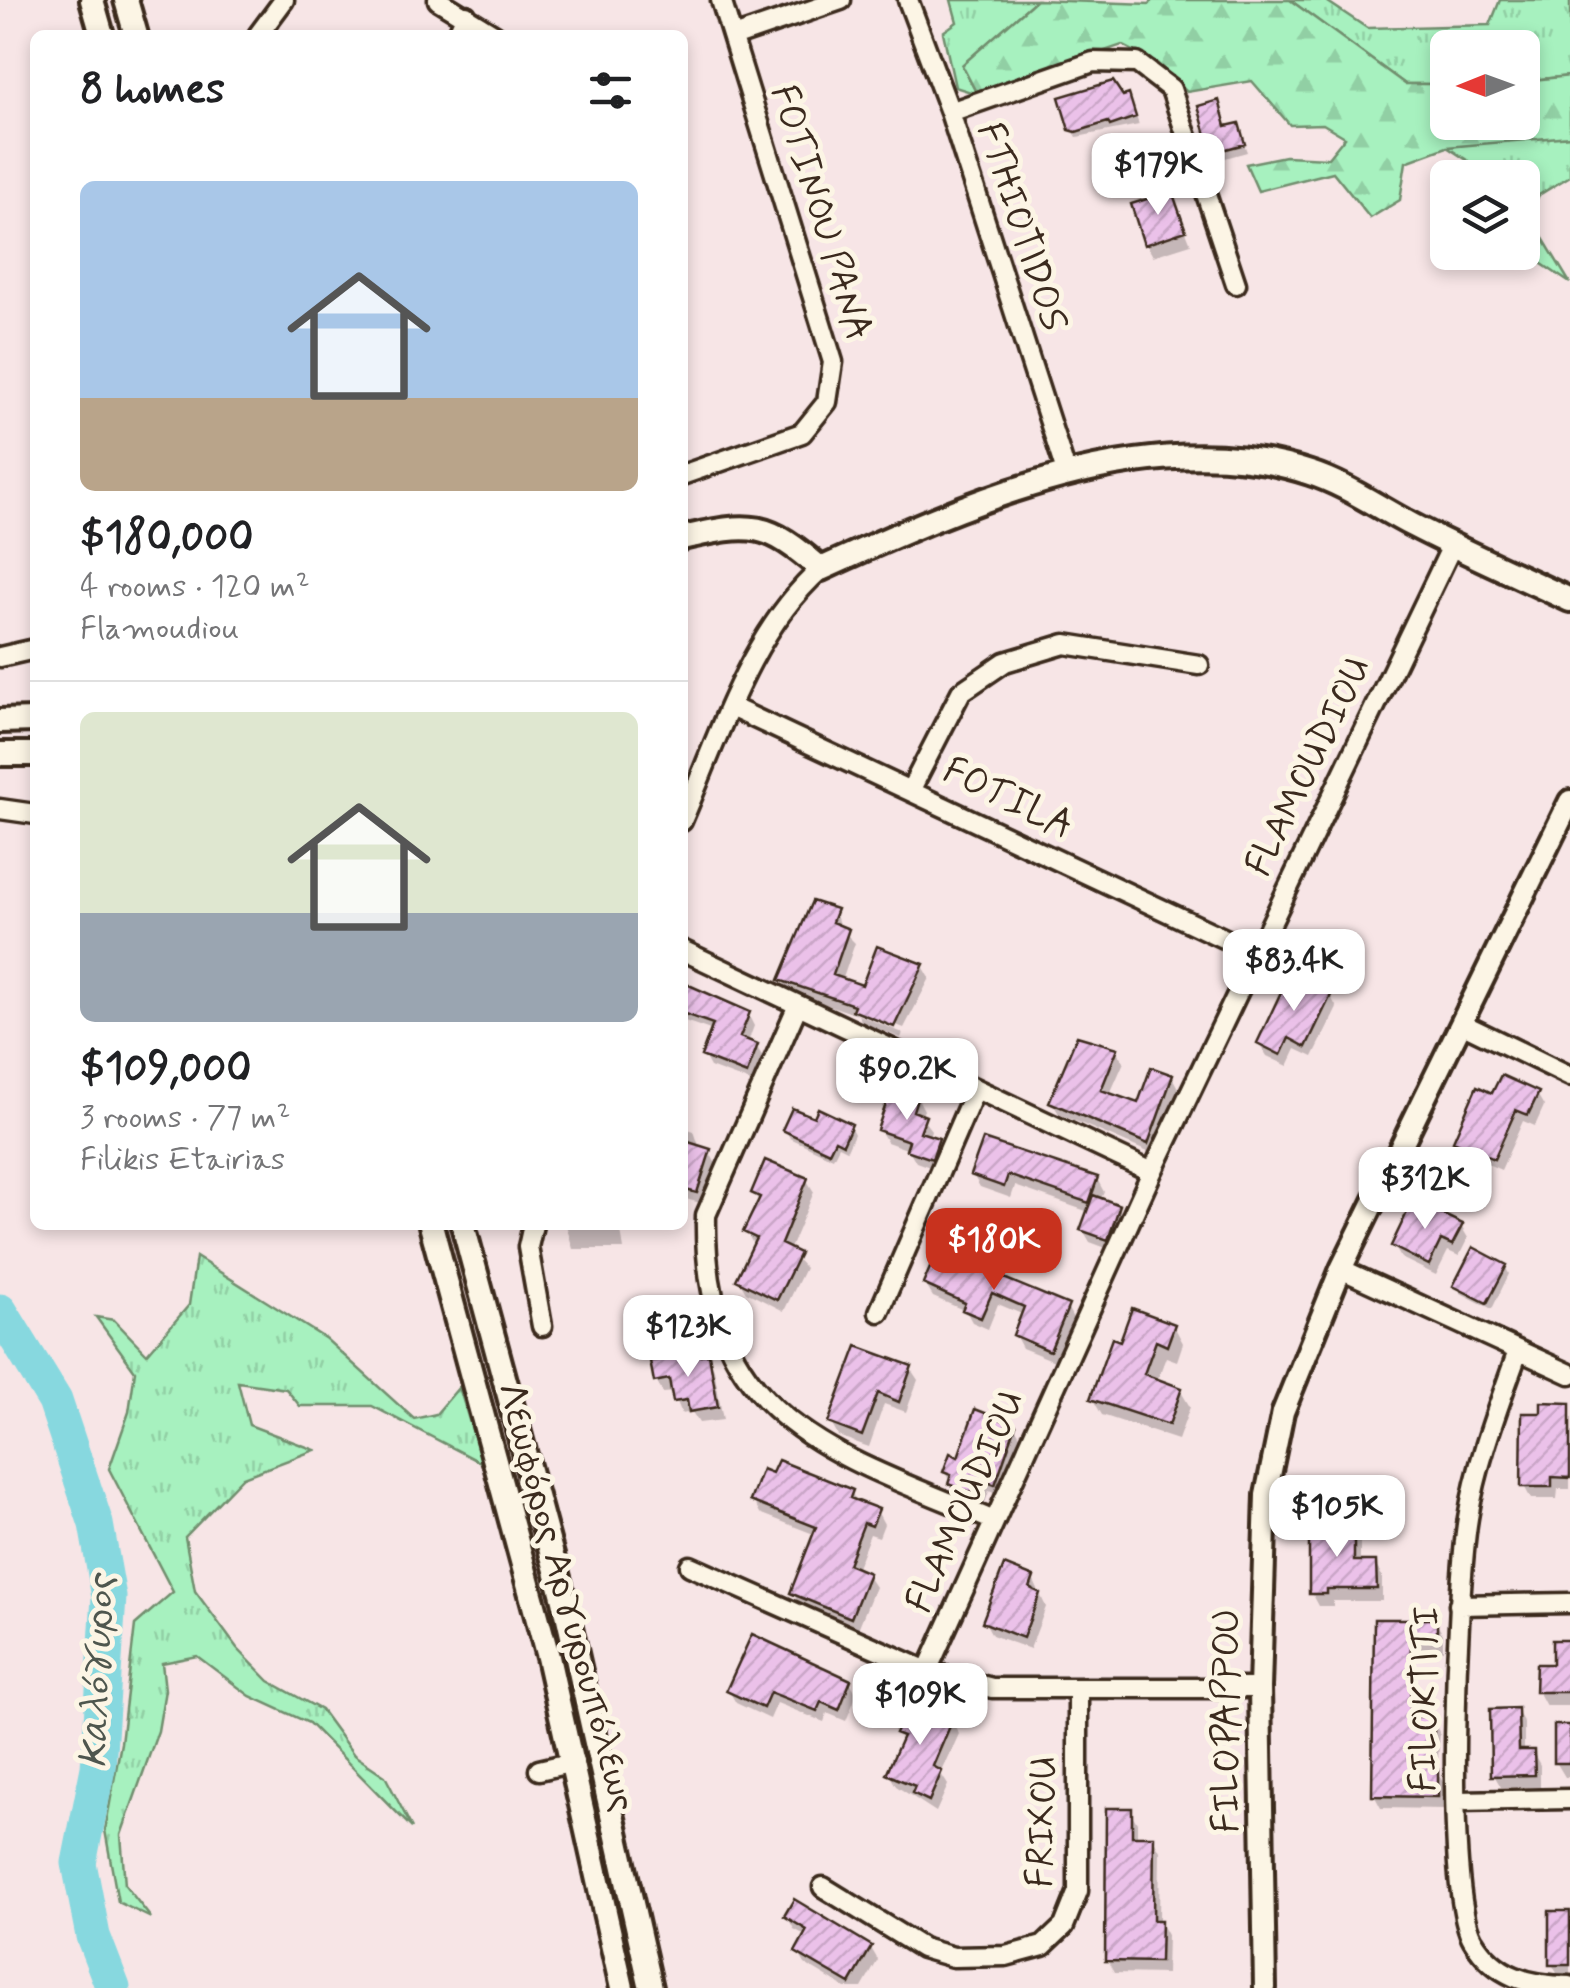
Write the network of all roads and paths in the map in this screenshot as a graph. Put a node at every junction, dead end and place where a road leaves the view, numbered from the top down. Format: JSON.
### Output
{"nodes":[{"id":1,"x":92,"y":0,"type":"edge"},
{"id":2,"x":126,"y":0,"type":"edge"},
{"id":3,"x":284,"y":0,"type":"edge"},
{"id":4,"x":438,"y":0,"type":"edge"},
{"id":5,"x":720,"y":0,"type":"edge"},
{"id":6,"x":842,"y":0,"type":"edge"},
{"id":7,"x":908,"y":0,"type":"edge"},
{"id":8,"x":466,"y":15,"type":"junction"},
{"id":9,"x":101,"y":30,"type":"edge"},
{"id":10,"x":135,"y":30,"type":"edge"},
{"id":11,"x":262,"y":30,"type":"edge"},
{"id":12,"x":459,"y":30,"type":"edge"},
{"id":13,"x":488,"y":30,"type":"edge"},
{"id":14,"x":733,"y":36,"type":"junction"},
{"id":15,"x":950,"y":112,"type":"junction"},
{"id":16,"x":1236,"y":284,"type":"dead end"},
{"id":17,"x":688,"y":473,"type":"edge"},
{"id":18,"x":1068,"y":475,"type":"junction"},
{"id":19,"x":688,"y":537,"type":"edge"},
{"id":20,"x":1452,"y":546,"type":"junction"},
{"id":21,"x":821,"y":569,"type":"junction"},
{"id":22,"x":1570,"y":600,"type":"edge"},
{"id":23,"x":30,"y":650,"type":"edge"},
{"id":24,"x":0,"y":658,"type":"edge"},
{"id":25,"x":1199,"y":665,"type":"dead end"},
{"id":26,"x":731,"y":706,"type":"junction"},
{"id":27,"x":0,"y":720,"type":"edge"},
{"id":28,"x":30,"y":720,"type":"edge"},
{"id":29,"x":0,"y":754,"type":"edge"},
{"id":30,"x":30,"y":754,"type":"edge"},
{"id":31,"x":910,"y":788,"type":"junction"},
{"id":32,"x":1570,"y":801,"type":"edge"},
{"id":33,"x":688,"y":807,"type":"edge"},
{"id":34,"x":0,"y":810,"type":"edge"},
{"id":35,"x":30,"y":813,"type":"edge"},
{"id":36,"x":688,"y":953,"type":"edge"},
{"id":37,"x":1255,"y":953,"type":"junction"},
{"id":38,"x":798,"y":1005,"type":"junction"},
{"id":39,"x":1463,"y":1024,"type":"junction"},
{"id":40,"x":1570,"y":1076,"type":"edge"},
{"id":41,"x":975,"y":1090,"type":"junction"},
{"id":42,"x":1152,"y":1172,"type":"junction"},
{"id":43,"x":432,"y":1230,"type":"edge"},
{"id":44,"x":464,"y":1230,"type":"edge"},
{"id":45,"x":531,"y":1230,"type":"edge"},
{"id":46,"x":1341,"y":1268,"type":"junction"},
{"id":47,"x":879,"y":1312,"type":"dead end"},
{"id":48,"x":542,"y":1326,"type":"dead end"},
{"id":49,"x":1518,"y":1351,"type":"junction"},
{"id":50,"x":1570,"y":1374,"type":"edge"},
{"id":51,"x":992,"y":1520,"type":"junction"},
{"id":52,"x":690,"y":1566,"type":"dead end"},
{"id":53,"x":1570,"y":1604,"type":"edge"},
{"id":54,"x":1459,"y":1605,"type":"junction"},
{"id":55,"x":927,"y":1671,"type":"junction"},
{"id":56,"x":1260,"y":1688,"type":"junction"},
{"id":57,"x":1078,"y":1690,"type":"junction"},
{"id":58,"x":574,"y":1762,"type":"junction"},
{"id":59,"x":539,"y":1770,"type":"dead end"},
{"id":60,"x":1570,"y":1799,"type":"edge"},
{"id":61,"x":1458,"y":1800,"type":"junction"},
{"id":62,"x":822,"y":1887,"type":"dead end"},
{"id":63,"x":1570,"y":1986,"type":"edge"},
{"id":64,"x":622,"y":1988,"type":"edge"},
{"id":65,"x":652,"y":1988,"type":"edge"},
{"id":66,"x":1265,"y":1988,"type":"edge"}],
"edges":[{"from":1,"to":9,"type":"main road"},
{"from":2,"to":10,"type":"main road"},
{"from":3,"to":11,"type":"street"},
{"from":4,"to":8,"type":"street"},
{"from":5,"to":14,"type":"street","name":"FOTINOU PANA"},
{"from":6,"to":14,"type":"street"},
{"from":7,"to":15,"type":"street","name":"FTHIOTIDOS"},
{"from":8,"to":12,"type":"street"},
{"from":8,"to":13,"type":"street"},
{"from":14,"to":17,"type":"street","name":"FOTINOU PANA"},
{"from":15,"to":16,"type":"street"},
{"from":15,"to":18,"type":"street","name":"FTHIOTIDOS"},
{"from":18,"to":20,"type":"main road"},
{"from":18,"to":21,"type":"main road"},
{"from":19,"to":21,"type":"main road"},
{"from":20,"to":22,"type":"main road"},
{"from":20,"to":37,"type":"street","name":"FLAMOUDIOU"},
{"from":21,"to":26,"type":"street"},
{"from":23,"to":24,"type":"street"},
{"from":25,"to":31,"type":"street"},
{"from":26,"to":31,"type":"street","name":"FOTILA"},
{"from":26,"to":33,"type":"street"},
{"from":27,"to":28,"type":"main road"},
{"from":29,"to":30,"type":"main road"},
{"from":31,"to":37,"type":"street","name":"FOTILA"},
{"from":32,"to":39,"type":"street","name":"FILOPAPPOU"},
{"from":34,"to":35,"type":"street"},
{"from":36,"to":38,"type":"street"},
{"from":37,"to":42,"type":"street","name":"FLAMOUDIOU"},
{"from":38,"to":41,"type":"street"},
{"from":38,"to":51,"type":"street"},
{"from":39,"to":40,"type":"street"},
{"from":39,"to":46,"type":"street","name":"FILOPAPPOU"},
{"from":41,"to":42,"type":"street"},
{"from":41,"to":47,"type":"street"},
{"from":42,"to":51,"type":"street","name":"FLAMOUDIOU"},
{"from":43,"to":58,"type":"main road","name":"Λεωφόρος Αργυρουπόλεως"},
{"from":44,"to":65,"type":"main road","name":"Λεωφόρος Αργυρουπόλεως"},
{"from":45,"to":48,"type":"street"},
{"from":46,"to":49,"type":"street"},
{"from":46,"to":56,"type":"street","name":"FILOPAPPOU"},
{"from":49,"to":50,"type":"street"},
{"from":49,"to":54,"type":"street","name":"FILOKTITI"},
{"from":51,"to":55,"type":"street","name":"FLAMOUDIOU"},
{"from":52,"to":55,"type":"street"},
{"from":53,"to":54,"type":"street"},
{"from":54,"to":61,"type":"street","name":"FILOKTITI"},
{"from":55,"to":57,"type":"street"},
{"from":56,"to":57,"type":"street"},
{"from":56,"to":66,"type":"street","name":"FILOPAPPOU"},
{"from":57,"to":62,"type":"street","name":"FRIXOU"},
{"from":58,"to":59,"type":"street"},
{"from":58,"to":64,"type":"main road","name":"Λεωφόρος Αργυρουπόλεως"},
{"from":60,"to":61,"type":"street"},
{"from":61,"to":63,"type":"street","name":"FILOKTITI"}]}
